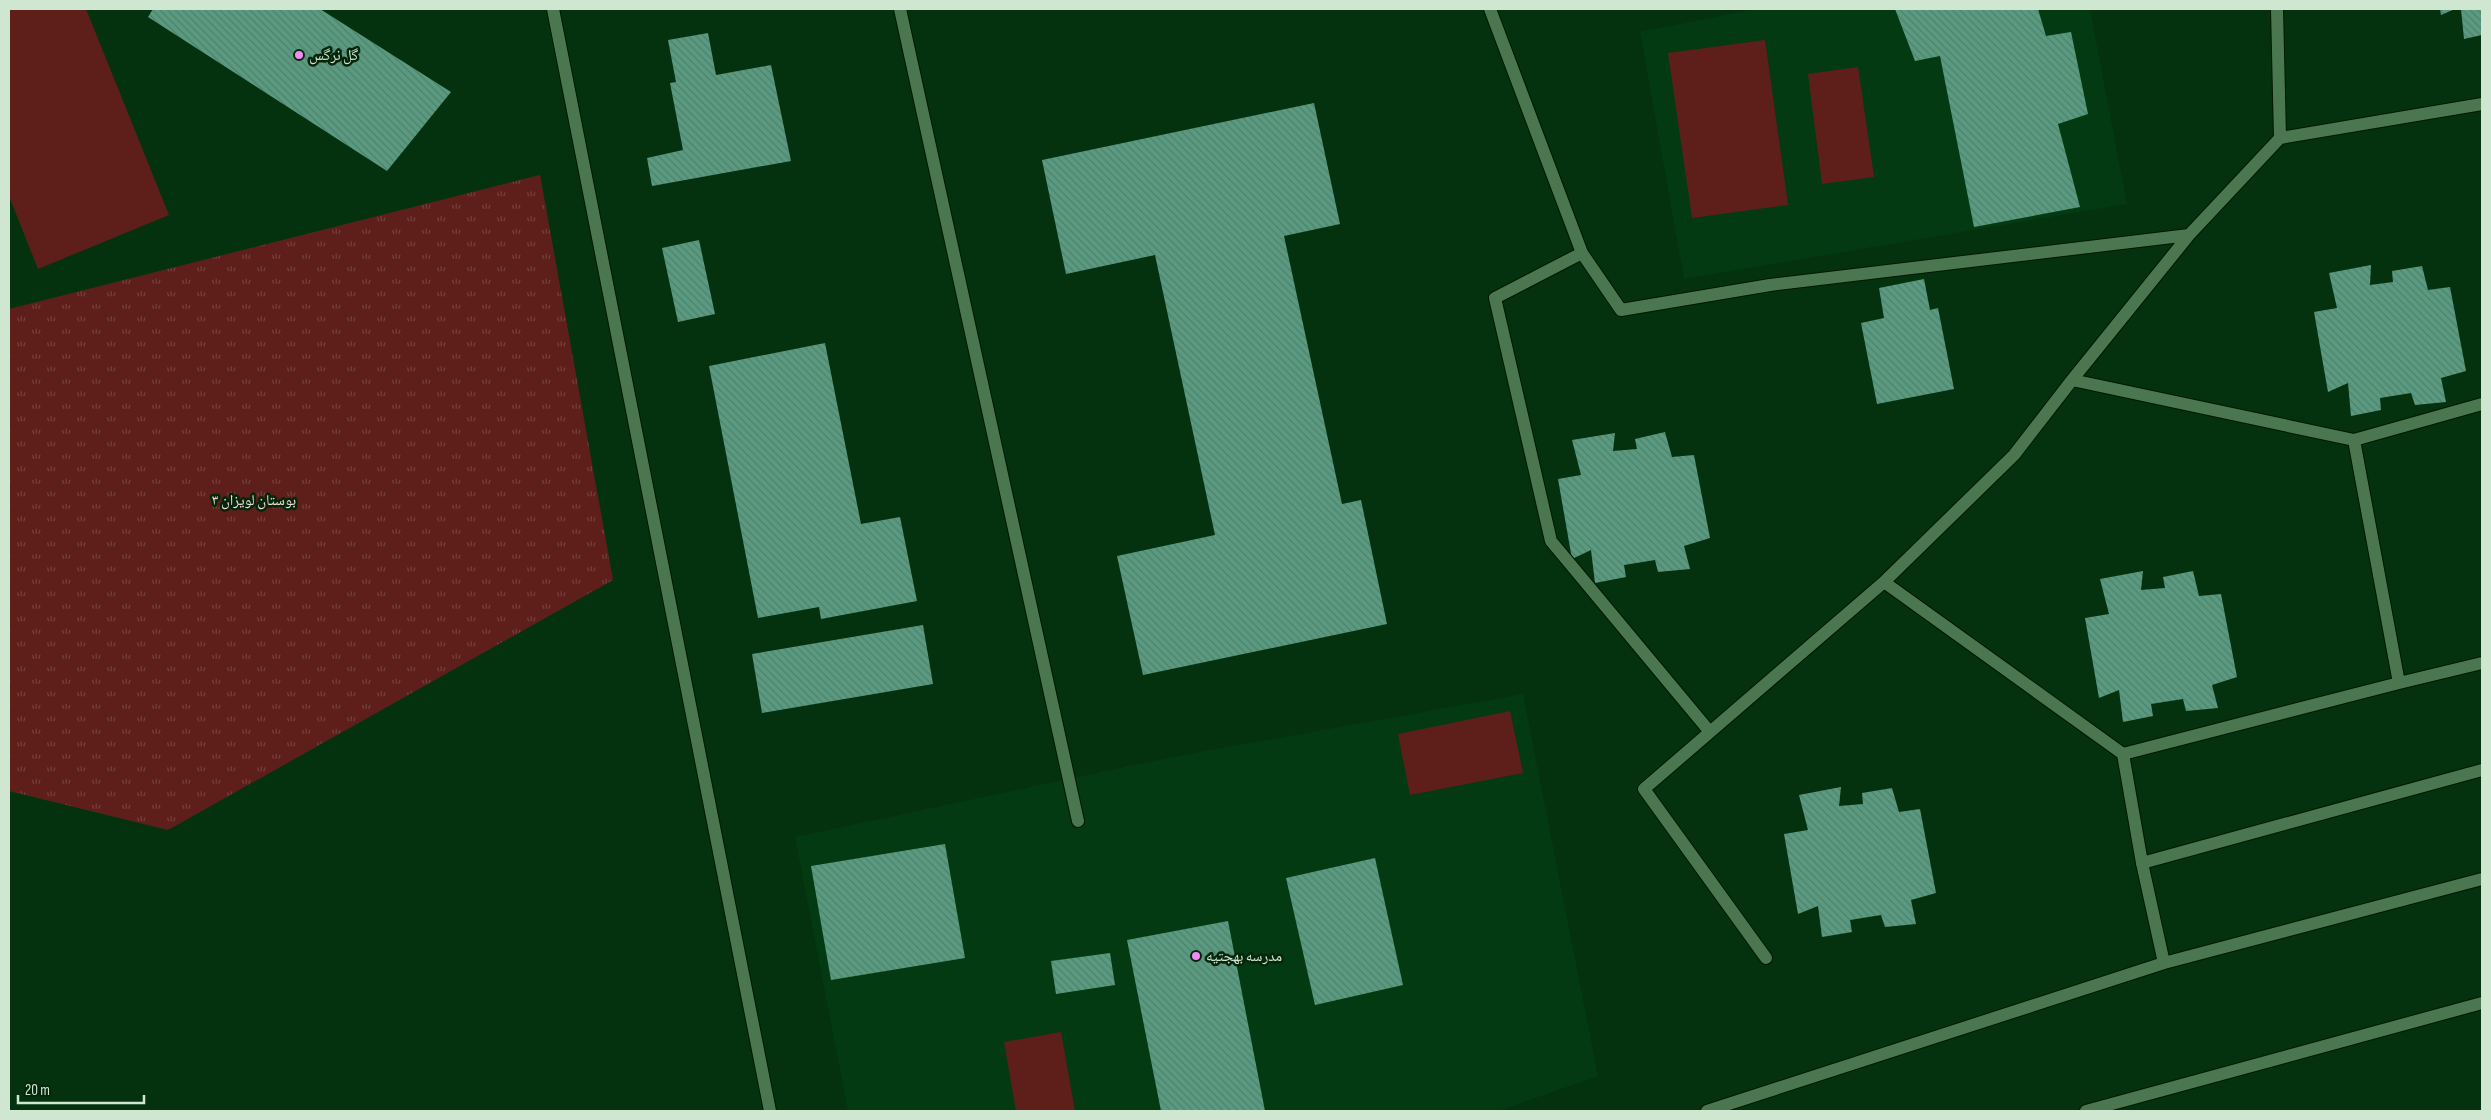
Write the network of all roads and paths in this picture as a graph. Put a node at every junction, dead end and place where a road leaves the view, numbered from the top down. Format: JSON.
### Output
{"nodes":[{"id":1,"x":553,"y":9,"type":"edge"},
{"id":2,"x":900,"y":9,"type":"edge"},
{"id":3,"x":1490,"y":9,"type":"edge"},
{"id":4,"x":2277,"y":9,"type":"edge"},
{"id":5,"x":2482,"y":104,"type":"edge"},
{"id":6,"x":2280,"y":138,"type":"junction"},
{"id":7,"x":2189,"y":235,"type":"junction"},
{"id":8,"x":1582,"y":253,"type":"junction"},
{"id":9,"x":2072,"y":380,"type":"junction"},
{"id":10,"x":2482,"y":404,"type":"edge"},
{"id":11,"x":2354,"y":440,"type":"junction"},
{"id":12,"x":1884,"y":582,"type":"junction"},
{"id":13,"x":2482,"y":663,"type":"edge"},
{"id":14,"x":2399,"y":683,"type":"junction"},
{"id":15,"x":1710,"y":732,"type":"junction"},
{"id":16,"x":2123,"y":754,"type":"junction"},
{"id":17,"x":2482,"y":770,"type":"edge"},
{"id":18,"x":1078,"y":821,"type":"dead end"},
{"id":19,"x":2142,"y":863,"type":"junction"},
{"id":20,"x":2482,"y":879,"type":"edge"},
{"id":21,"x":1766,"y":958,"type":"dead end"},
{"id":22,"x":2164,"y":963,"type":"junction"},
{"id":23,"x":2482,"y":1003,"type":"edge"},
{"id":24,"x":770,"y":1111,"type":"edge"},
{"id":25,"x":1708,"y":1111,"type":"edge"},
{"id":26,"x":2086,"y":1111,"type":"edge"}],
"edges":[{"from":1,"to":24,"type":"street"},
{"from":2,"to":18,"type":"street"},
{"from":3,"to":8,"type":"street"},
{"from":4,"to":6,"type":"street"},
{"from":5,"to":6,"type":"street"},
{"from":6,"to":7,"type":"street"},
{"from":7,"to":8,"type":"street"},
{"from":7,"to":9,"type":"street"},
{"from":8,"to":15,"type":"street"},
{"from":9,"to":11,"type":"street"},
{"from":9,"to":12,"type":"street"},
{"from":10,"to":11,"type":"street"},
{"from":11,"to":14,"type":"street"},
{"from":12,"to":15,"type":"street"},
{"from":12,"to":16,"type":"street"},
{"from":13,"to":14,"type":"street"},
{"from":14,"to":16,"type":"street"},
{"from":15,"to":21,"type":"street"},
{"from":16,"to":19,"type":"street"},
{"from":17,"to":19,"type":"street"},
{"from":19,"to":22,"type":"street"},
{"from":20,"to":22,"type":"street"},
{"from":22,"to":25,"type":"street"},
{"from":23,"to":26,"type":"street"}]}
